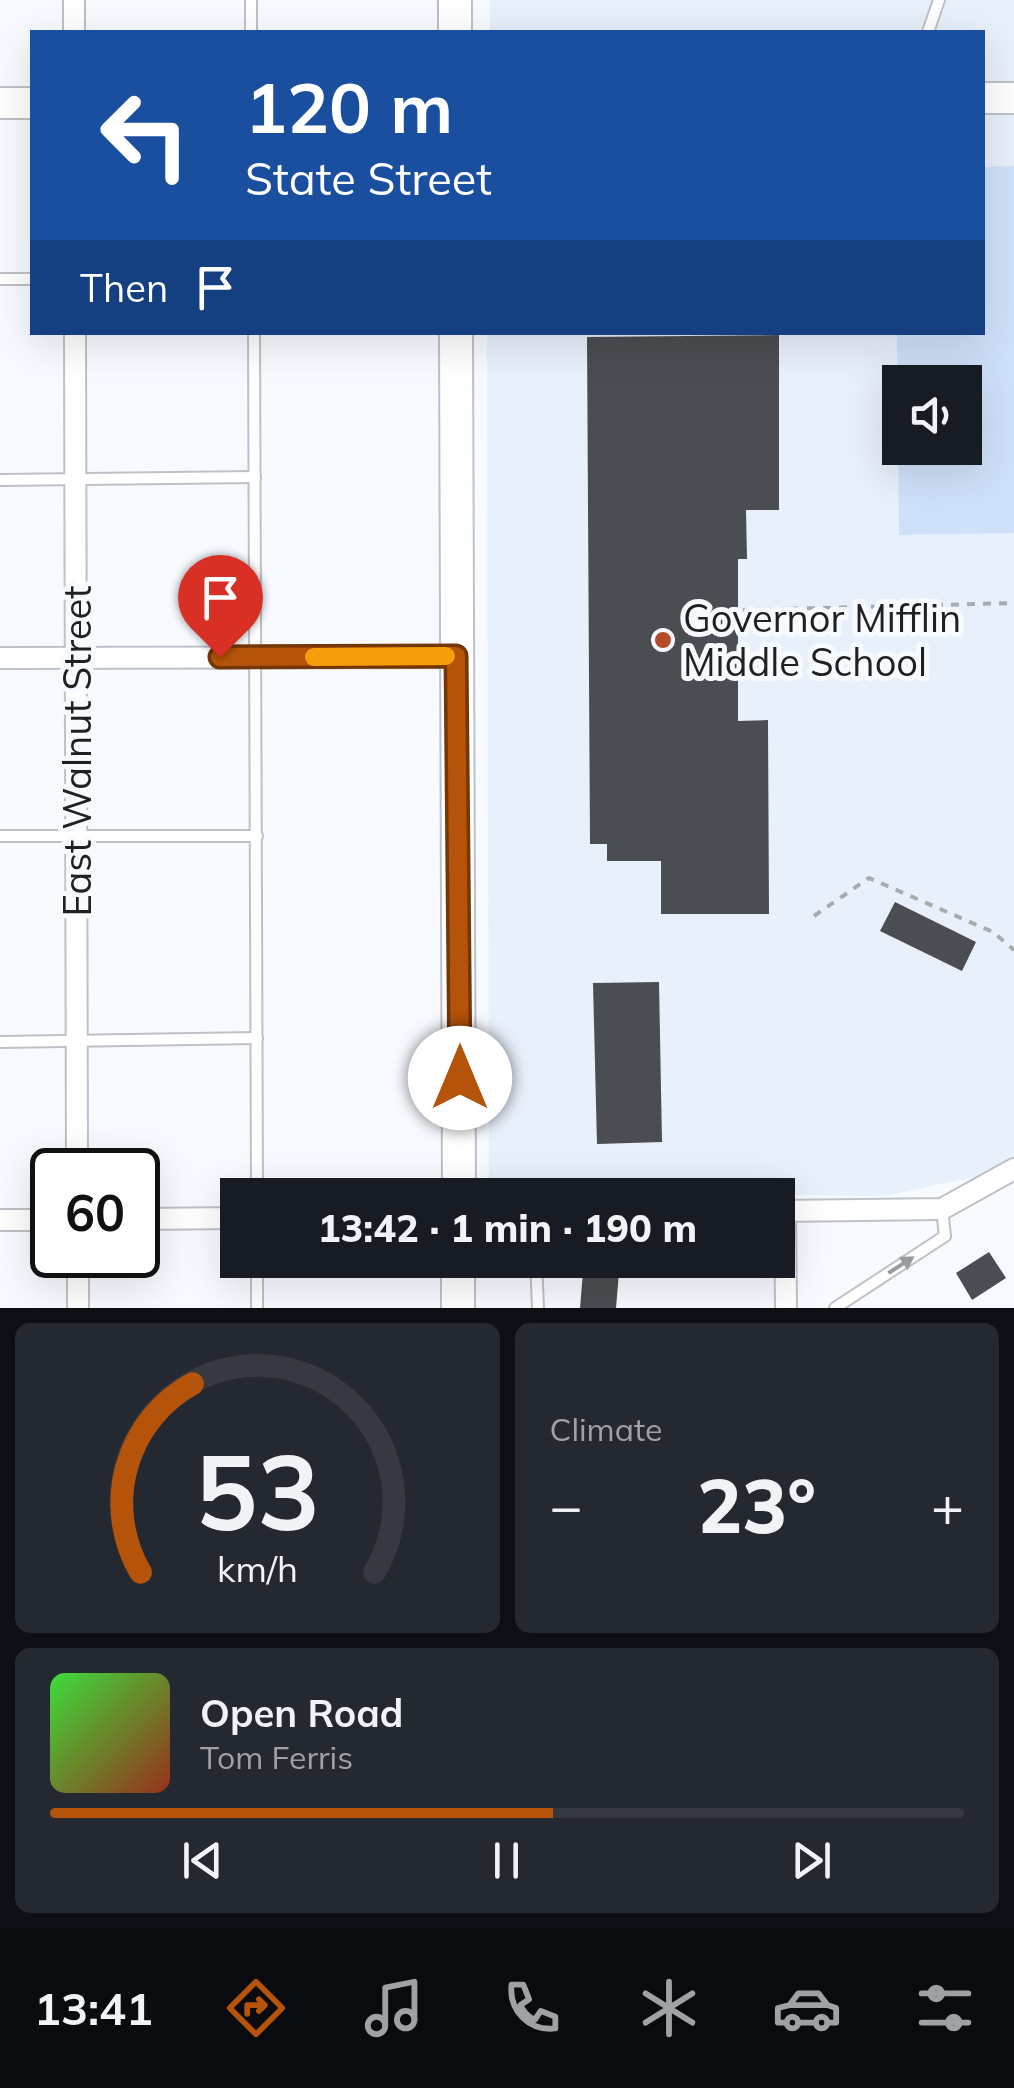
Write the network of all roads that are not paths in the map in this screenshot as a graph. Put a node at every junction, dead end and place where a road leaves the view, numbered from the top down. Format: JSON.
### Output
{"nodes":[{"id":1,"x":74,"y":0,"type":"edge"},
{"id":2,"x":251,"y":0,"type":"edge"},
{"id":3,"x":455,"y":0,"type":"edge"},
{"id":4,"x":939,"y":0,"type":"edge"},
{"id":5,"x":74,"y":30,"type":"edge"},
{"id":6,"x":252,"y":30,"type":"edge"},
{"id":7,"x":455,"y":30,"type":"edge"},
{"id":8,"x":929,"y":30,"type":"edge"},
{"id":9,"x":985,"y":98,"type":"edge"},
{"id":10,"x":1014,"y":98,"type":"edge"},
{"id":11,"x":0,"y":103,"type":"edge"},
{"id":12,"x":30,"y":103,"type":"edge"},
{"id":13,"x":0,"y":279,"type":"edge"},
{"id":14,"x":30,"y":279,"type":"edge"},
{"id":15,"x":75,"y":335,"type":"edge"},
{"id":16,"x":254,"y":335,"type":"edge"},
{"id":17,"x":456,"y":335,"type":"edge"},
{"id":18,"x":255,"y":477,"type":"junction"},
{"id":19,"x":76,"y":479,"type":"junction"},
{"id":20,"x":0,"y":480,"type":"edge"},
{"id":21,"x":456,"y":656,"type":"junction"},
{"id":22,"x":77,"y":657,"type":"junction"},
{"id":23,"x":256,"y":657,"type":"junction"},
{"id":24,"x":0,"y":658,"type":"edge"},
{"id":25,"x":78,"y":835,"type":"junction"},
{"id":26,"x":0,"y":836,"type":"edge"},
{"id":27,"x":257,"y":836,"type":"junction"},
{"id":28,"x":257,"y":1038,"type":"junction"},
{"id":29,"x":76,"y":1041,"type":"junction"},
{"id":30,"x":0,"y":1042,"type":"edge"},
{"id":31,"x":77,"y":1148,"type":"edge"},
{"id":32,"x":1014,"y":1169,"type":"edge"},
{"id":33,"x":257,"y":1178,"type":"edge"},
{"id":34,"x":459,"y":1178,"type":"edge"},
{"id":35,"x":942,"y":1209,"type":"junction"},
{"id":36,"x":795,"y":1212,"type":"edge"},
{"id":37,"x":220,"y":1218,"type":"edge"},
{"id":38,"x":160,"y":1219,"type":"edge"},
{"id":39,"x":0,"y":1220,"type":"edge"},
{"id":40,"x":30,"y":1220,"type":"edge"},
{"id":41,"x":78,"y":1278,"type":"edge"},
{"id":42,"x":257,"y":1278,"type":"edge"},
{"id":43,"x":458,"y":1278,"type":"edge"},
{"id":44,"x":537,"y":1278,"type":"edge"},
{"id":45,"x":784,"y":1278,"type":"edge"},
{"id":46,"x":78,"y":1308,"type":"edge"},
{"id":47,"x":257,"y":1308,"type":"edge"},
{"id":48,"x":458,"y":1308,"type":"edge"},
{"id":49,"x":538,"y":1308,"type":"edge"},
{"id":50,"x":786,"y":1308,"type":"edge"},
{"id":51,"x":835,"y":1308,"type":"edge"}],
"edges":[{"from":1,"to":5,"type":"street"},
{"from":2,"to":6,"type":"lane"},
{"from":3,"to":7,"type":"main road"},
{"from":4,"to":8,"type":"lane"},
{"from":9,"to":10,"type":"street"},
{"from":11,"to":12,"type":"street"},
{"from":13,"to":14,"type":"lane"},
{"from":15,"to":19,"type":"street","name":"East Walnut Street"},
{"from":16,"to":18,"type":"lane"},
{"from":17,"to":21,"type":"main road"},
{"from":18,"to":19,"type":"lane"},
{"from":18,"to":23,"type":"lane"},
{"from":19,"to":20,"type":"lane"},
{"from":19,"to":22,"type":"street","name":"East Walnut Street"},
{"from":21,"to":23,"type":"street"},
{"from":21,"to":34,"type":"main road"},
{"from":22,"to":23,"type":"street"},
{"from":22,"to":24,"type":"street"},
{"from":22,"to":25,"type":"street","name":"East Walnut Street"},
{"from":23,"to":27,"type":"lane"},
{"from":25,"to":26,"type":"lane"},
{"from":25,"to":27,"type":"lane"},
{"from":25,"to":29,"type":"street","name":"East Walnut Street"},
{"from":27,"to":28,"type":"lane"},
{"from":28,"to":29,"type":"lane"},
{"from":28,"to":33,"type":"lane"},
{"from":29,"to":30,"type":"lane"},
{"from":29,"to":31,"type":"street","name":"East Walnut Street"},
{"from":32,"to":35,"type":"street"},
{"from":35,"to":36,"type":"street"},
{"from":51,"to":35,"type":"lane","one_way":true},
{"from":37,"to":38,"type":"street"},
{"from":39,"to":40,"type":"street"},
{"from":41,"to":46,"type":"street"},
{"from":42,"to":47,"type":"lane"},
{"from":43,"to":48,"type":"main road"},
{"from":44,"to":49,"type":"lane"},
{"from":45,"to":50,"type":"street"}]}
